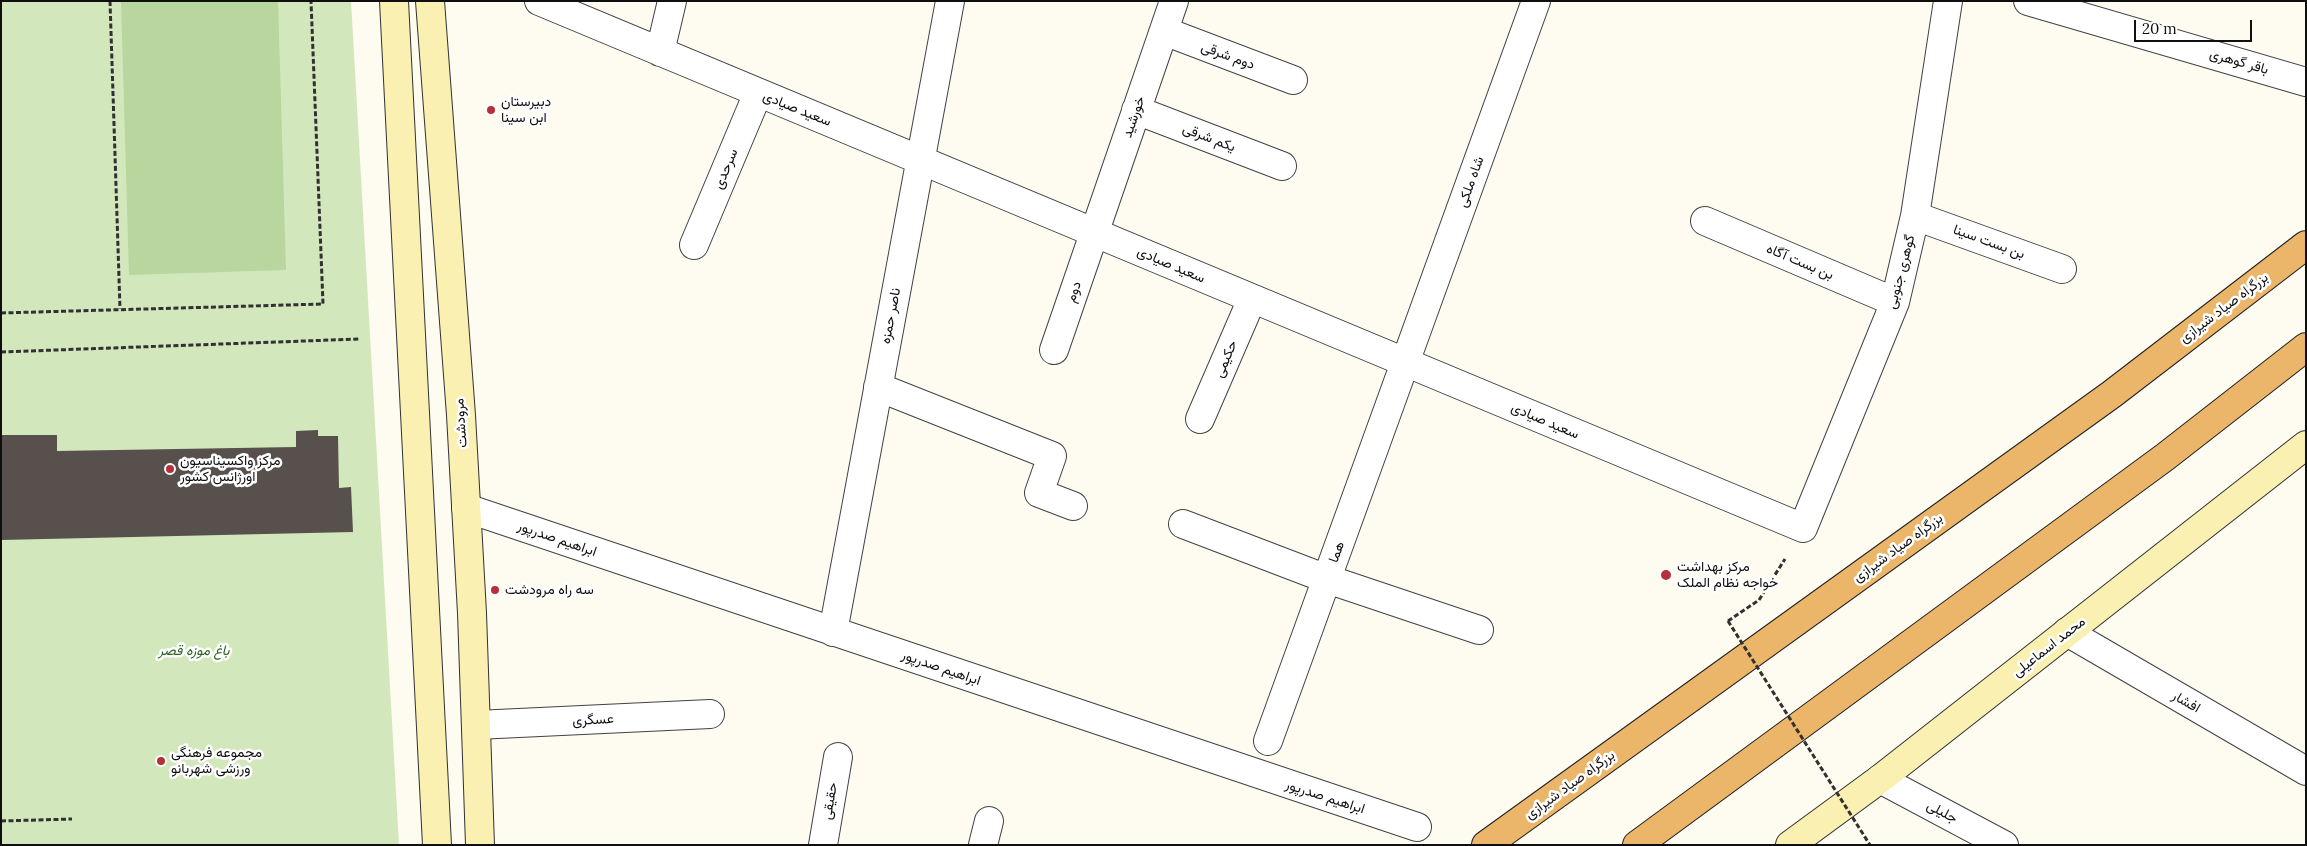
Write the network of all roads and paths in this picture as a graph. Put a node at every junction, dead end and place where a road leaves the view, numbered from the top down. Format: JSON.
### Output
{"nodes":[{"id":1,"x":110,"y":1,"type":"edge"},
{"id":2,"x":311,"y":1,"type":"edge"},
{"id":3,"x":394,"y":1,"type":"edge"},
{"id":4,"x":430,"y":1,"type":"edge"},
{"id":5,"x":539,"y":1,"type":"edge"},
{"id":6,"x":672,"y":1,"type":"edge"},
{"id":7,"x":950,"y":1,"type":"edge"},
{"id":8,"x":1174,"y":1,"type":"edge"},
{"id":9,"x":1536,"y":1,"type":"edge"},
{"id":10,"x":1948,"y":1,"type":"edge"},
{"id":11,"x":2028,"y":1,"type":"edge"},
{"id":12,"x":1164,"y":31,"type":"junction"},
{"id":13,"x":660,"y":52,"type":"junction"},
{"id":14,"x":1293,"y":80,"type":"dead end"},
{"id":15,"x":2306,"y":82,"type":"edge"},
{"id":16,"x":758,"y":93,"type":"junction"},
{"id":17,"x":1136,"y":110,"type":"junction"},
{"id":18,"x":920,"y":160,"type":"junction"},
{"id":19,"x":1282,"y":166,"type":"dead end"},
{"id":20,"x":1916,"y":216,"type":"junction"},
{"id":21,"x":1705,"y":221,"type":"dead end"},
{"id":22,"x":1095,"y":233,"type":"junction"},
{"id":23,"x":694,"y":245,"type":"dead end"},
{"id":24,"x":2306,"y":245,"type":"edge"},
{"id":25,"x":2062,"y":269,"type":"dead end"},
{"id":26,"x":1252,"y":299,"type":"junction"},
{"id":27,"x":1895,"y":302,"type":"junction"},
{"id":28,"x":120,"y":309,"type":"junction"},
{"id":29,"x":1,"y":313,"type":"edge"},
{"id":30,"x":359,"y":339,"type":"dead end"},
{"id":31,"x":2306,"y":347,"type":"edge"},
{"id":32,"x":1054,"y":350,"type":"dead end"},
{"id":33,"x":1,"y":352,"type":"edge"},
{"id":34,"x":1405,"y":362,"type":"junction"},
{"id":35,"x":878,"y":387,"type":"junction"},
{"id":36,"x":1200,"y":419,"type":"dead end"},
{"id":37,"x":2304,"y":449,"type":"edge"},
{"id":38,"x":1073,"y":506,"type":"dead end"},
{"id":39,"x":466,"y":508,"type":"junction"},
{"id":40,"x":1183,"y":524,"type":"dead end"},
{"id":41,"x":1804,"y":528,"type":"junction"},
{"id":42,"x":1327,"y":579,"type":"junction"},
{"id":43,"x":1479,"y":630,"type":"dead end"},
{"id":44,"x":833,"y":632,"type":"junction"},
{"id":45,"x":2067,"y":632,"type":"junction"},
{"id":46,"x":710,"y":714,"type":"dead end"},
{"id":47,"x":476,"y":725,"type":"junction"},
{"id":48,"x":1268,"y":741,"type":"dead end"},
{"id":49,"x":838,"y":757,"type":"dead end"},
{"id":50,"x":2306,"y":771,"type":"edge"},
{"id":51,"x":1880,"y":780,"type":"junction"},
{"id":52,"x":72,"y":819,"type":"dead end"},
{"id":53,"x":1,"y":821,"type":"edge"},
{"id":54,"x":1417,"y":827,"type":"dead end"},
{"id":55,"x":437,"y":845,"type":"edge"},
{"id":56,"x":480,"y":845,"type":"edge"},
{"id":57,"x":823,"y":845,"type":"edge"},
{"id":58,"x":1486,"y":845,"type":"edge"},
{"id":59,"x":1636,"y":845,"type":"edge"},
{"id":60,"x":1790,"y":845,"type":"edge"},
{"id":61,"x":1870,"y":845,"type":"edge"},
{"id":62,"x":2004,"y":845,"type":"edge"}],
"edges":[{"from":1,"to":28,"type":"path"},
{"from":2,"to":28,"type":"path"},
{"from":3,"to":55,"type":"main road"},
{"from":4,"to":39,"type":"main road","name":"مرودشت"},
{"from":5,"to":13,"type":"street","name":"سعید صیادی"},
{"from":6,"to":13,"type":"street"},
{"from":7,"to":18,"type":"street","name":"ناصر حمزه"},
{"from":8,"to":12,"type":"street","name":"خورشید"},
{"from":9,"to":34,"type":"street","name":"شاه ملکی"},
{"from":10,"to":20,"type":"street","name":"گوهری جنوبی"},
{"from":11,"to":15,"type":"street","name":"باقر گوهری"},
{"from":12,"to":14,"type":"street","name":"دوم شرقی"},
{"from":12,"to":17,"type":"street","name":"خورشید"},
{"from":13,"to":16,"type":"street","name":"سعید صیادی"},
{"from":16,"to":18,"type":"street","name":"سعید صیادی"},
{"from":16,"to":23,"type":"street","name":"سرحدی"},
{"from":17,"to":19,"type":"street","name":"یکم شرقی"},
{"from":17,"to":22,"type":"street","name":"خورشید"},
{"from":18,"to":22,"type":"street","name":"سعید صیادی"},
{"from":18,"to":35,"type":"street","name":"ناصر حمزه"},
{"from":20,"to":25,"type":"street","name":"بن بست سینا"},
{"from":20,"to":27,"type":"street","name":"گوهری جنوبی"},
{"from":21,"to":27,"type":"street","name":"بن بست آگاه"},
{"from":22,"to":26,"type":"street","name":"سعید صیادی"},
{"from":22,"to":32,"type":"street","name":"دوم"},
{"from":24,"to":58,"type":"highway","name":"بزرگراه صیاد شیرازی"},
{"from":26,"to":34,"type":"street","name":"سعید صیادی"},
{"from":26,"to":36,"type":"street","name":"حکیمی"},
{"from":27,"to":41,"type":"street","name":"گوهری جنوبی"},
{"from":28,"to":29,"type":"path"},
{"from":30,"to":33,"type":"path"},
{"from":31,"to":59,"type":"highway"},
{"from":34,"to":41,"type":"street","name":"سعید صیادی"},
{"from":34,"to":42,"type":"street","name":"هما"},
{"from":35,"to":38,"type":"street"},
{"from":35,"to":44,"type":"street","name":"ناصر حمزه"},
{"from":37,"to":45,"type":"main road","name":"محمد اسماعیلی"},
{"from":39,"to":44,"type":"street","name":"ابراهیم صدرپور"},
{"from":39,"to":47,"type":"main road","name":"مرودشت"},
{"from":40,"to":42,"type":"street"},
{"from":41,"to":61,"type":"path","bridge":true},
{"from":42,"to":43,"type":"street"},
{"from":42,"to":48,"type":"street","name":"هما"},
{"from":44,"to":54,"type":"street","name":"ابراهیم صدرپور"},
{"from":45,"to":50,"type":"street","name":"افشار"},
{"from":45,"to":51,"type":"main road","name":"محمد اسماعیلی"},
{"from":46,"to":47,"type":"street","name":"عسگری"},
{"from":47,"to":56,"type":"main road","name":"مرودشت"},
{"from":49,"to":57,"type":"street","name":"حقیقی"},
{"from":51,"to":60,"type":"main road","name":"محمد اسماعیلی"},
{"from":51,"to":62,"type":"street","name":"جلیلی"},
{"from":52,"to":53,"type":"path"}]}
